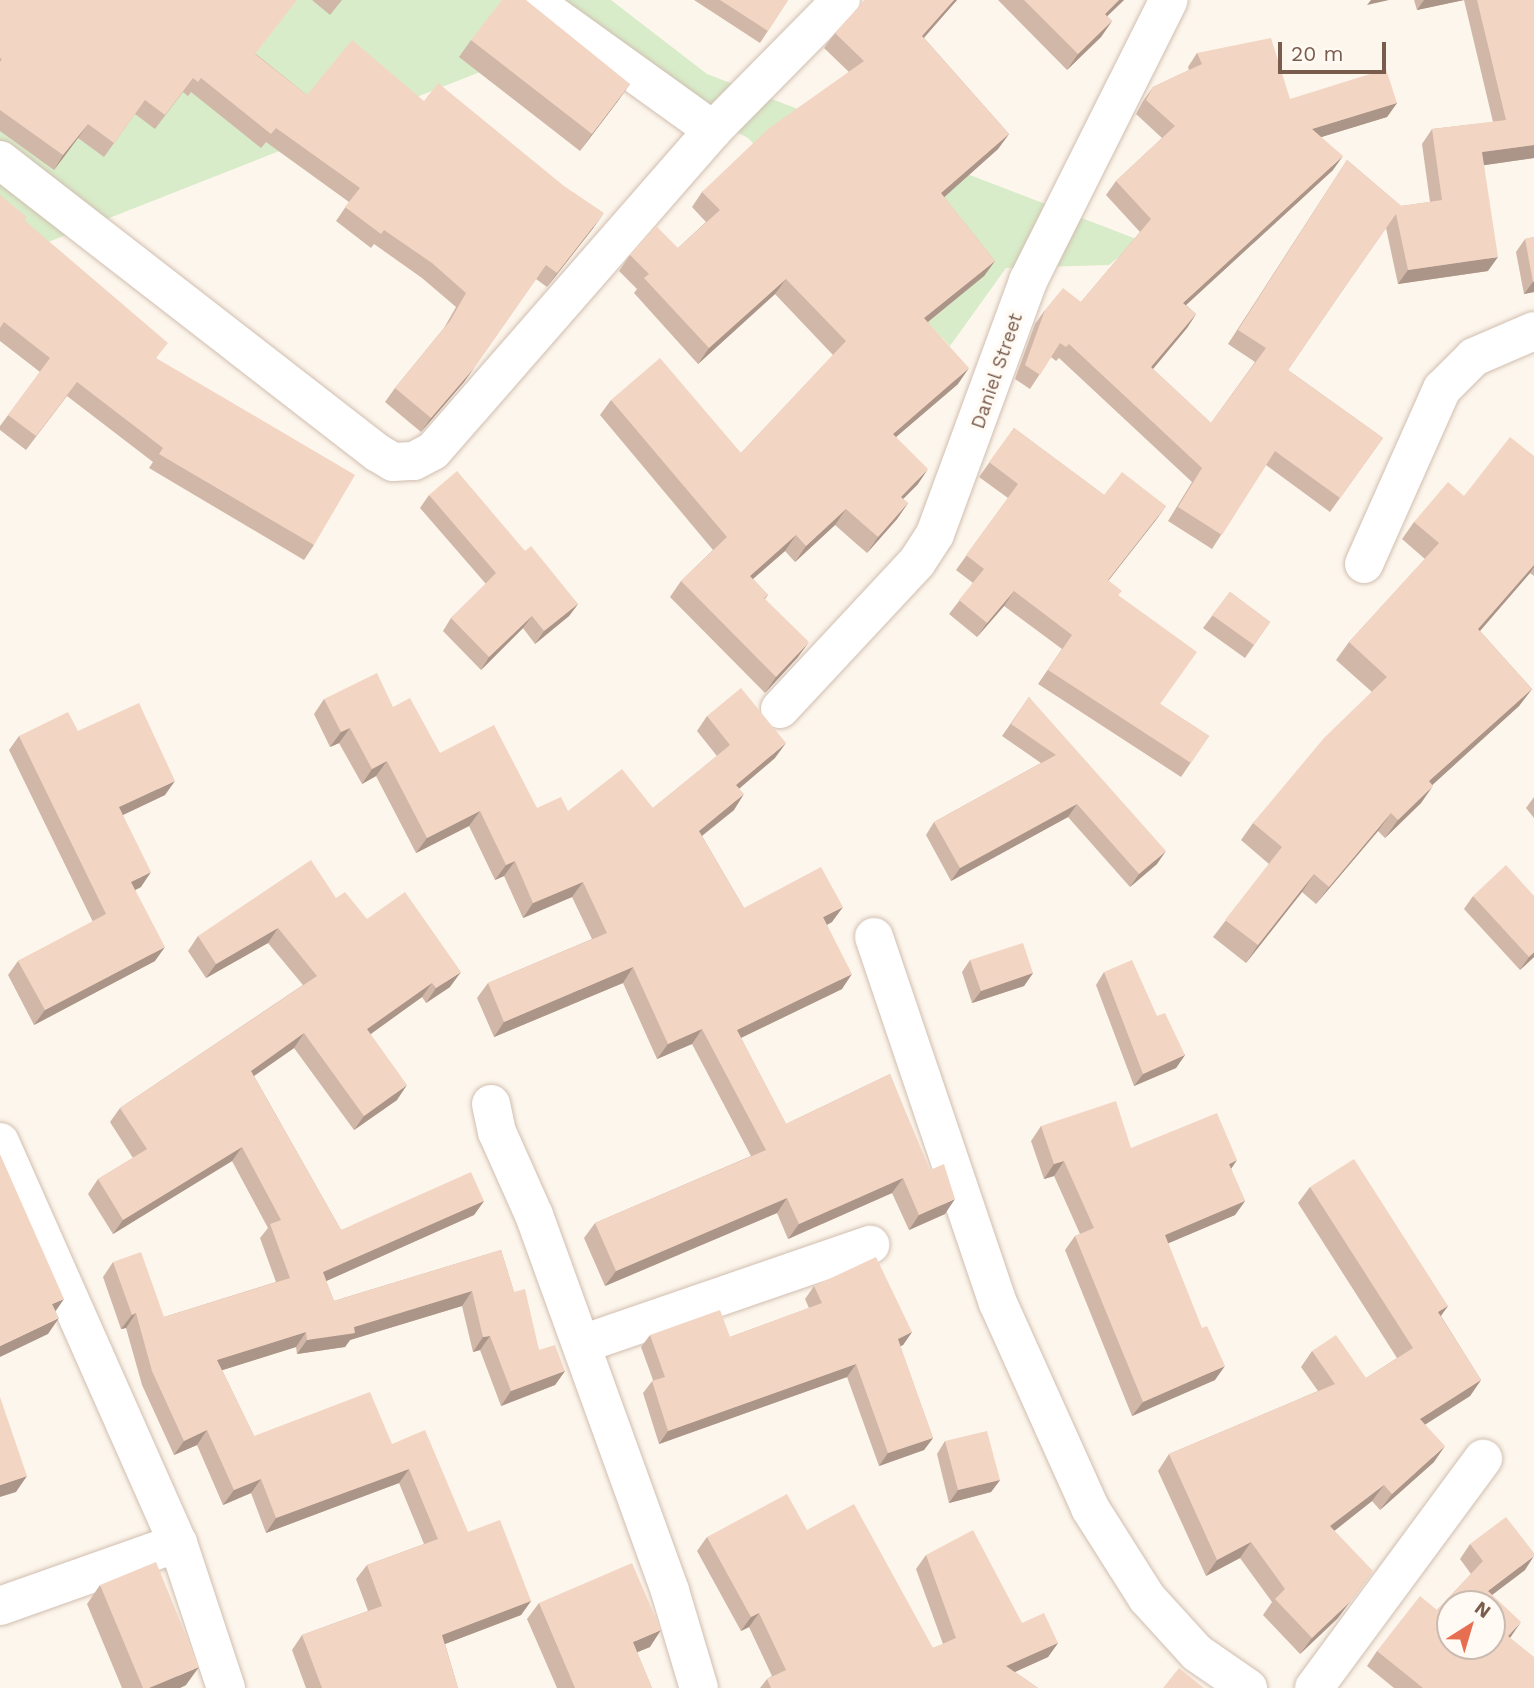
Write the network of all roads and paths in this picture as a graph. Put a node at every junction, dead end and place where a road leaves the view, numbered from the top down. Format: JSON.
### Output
{"nodes":[{"id":1,"x":532,"y":0,"type":"edge"},
{"id":2,"x":841,"y":0,"type":"edge"},
{"id":3,"x":1168,"y":0,"type":"edge"},
{"id":4,"x":713,"y":130,"type":"junction"},
{"id":5,"x":0,"y":160,"type":"edge"},
{"id":6,"x":1534,"y":331,"type":"edge"},
{"id":7,"x":1364,"y":564,"type":"dead end"},
{"id":8,"x":780,"y":709,"type":"dead end"},
{"id":9,"x":874,"y":937,"type":"dead end"},
{"id":10,"x":491,"y":1104,"type":"dead end"},
{"id":11,"x":0,"y":1142,"type":"edge"},
{"id":12,"x":870,"y":1245,"type":"dead end"},
{"id":13,"x":582,"y":1344,"type":"junction"},
{"id":14,"x":1483,"y":1459,"type":"dead end"},
{"id":15,"x":178,"y":1543,"type":"junction"},
{"id":16,"x":0,"y":1606,"type":"edge"},
{"id":17,"x":226,"y":1688,"type":"edge"},
{"id":18,"x":699,"y":1688,"type":"edge"},
{"id":19,"x":1248,"y":1688,"type":"edge"},
{"id":20,"x":1314,"y":1688,"type":"edge"}],
"edges":[{"from":1,"to":4,"type":"street"},
{"from":2,"to":4,"type":"street"},
{"from":3,"to":8,"type":"street","name":"Daniel Street"},
{"from":4,"to":5,"type":"street"},
{"from":6,"to":7,"type":"street"},
{"from":9,"to":19,"type":"street"},
{"from":10,"to":13,"type":"street"},
{"from":11,"to":15,"type":"street"},
{"from":12,"to":13,"type":"street"},
{"from":13,"to":18,"type":"street"},
{"from":14,"to":20,"type":"street"},
{"from":15,"to":16,"type":"street"},
{"from":15,"to":17,"type":"street"}]}
